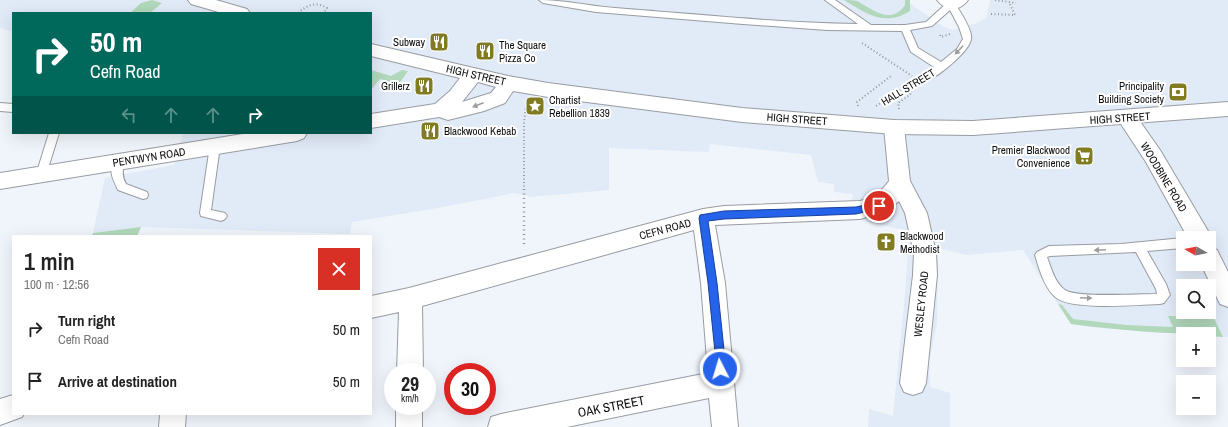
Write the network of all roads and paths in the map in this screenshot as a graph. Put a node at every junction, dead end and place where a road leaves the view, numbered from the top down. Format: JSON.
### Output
{"nodes":[{"id":1,"x":197,"y":0,"type":"edge"},
{"id":2,"x":324,"y":0,"type":"edge"},
{"id":3,"x":543,"y":0,"type":"edge"},
{"id":4,"x":829,"y":0,"type":"edge"},
{"id":5,"x":995,"y":0,"type":"edge"},
{"id":6,"x":314,"y":1,"type":"edge"},
{"id":7,"x":952,"y":1,"type":"edge"},
{"id":8,"x":1009,"y":2,"type":"junction"},
{"id":9,"x":1016,"y":3,"type":"dead end"},
{"id":10,"x":320,"y":4,"type":"junction"},
{"id":11,"x":238,"y":12,"type":"edge"},
{"id":12,"x":299,"y":12,"type":"edge"},
{"id":13,"x":324,"y":12,"type":"edge"},
{"id":14,"x":991,"y":14,"type":"dead end"},
{"id":15,"x":868,"y":27,"type":"junction"},
{"id":16,"x":905,"y":28,"type":"junction"},
{"id":17,"x":938,"y":33,"type":"dead end"},
{"id":18,"x":956,"y":33,"type":"dead end"},
{"id":19,"x":862,"y":43,"type":"dead end"},
{"id":20,"x":372,"y":50,"type":"edge"},
{"id":21,"x":941,"y":67,"type":"junction"},
{"id":22,"x":473,"y":75,"type":"junction"},
{"id":23,"x":891,"y":76,"type":"dead end"},
{"id":24,"x":922,"y":79,"type":"junction"},
{"id":25,"x":508,"y":83,"type":"junction"},
{"id":26,"x":913,"y":85,"type":"junction"},
{"id":27,"x":527,"y":99,"type":"dead end"},
{"id":28,"x":898,"y":103,"type":"dead end"},
{"id":29,"x":876,"y":106,"type":"dead end"},
{"id":30,"x":0,"y":107,"type":"edge"},
{"id":31,"x":12,"y":108,"type":"edge"},
{"id":32,"x":1228,"y":109,"type":"edge"},
{"id":33,"x":440,"y":110,"type":"junction"},
{"id":34,"x":858,"y":111,"type":"dead end"},
{"id":35,"x":1127,"y":118,"type":"junction"},
{"id":36,"x":372,"y":121,"type":"edge"},
{"id":37,"x":894,"y":126,"type":"junction"},
{"id":38,"x":54,"y":134,"type":"edge"},
{"id":39,"x":292,"y":134,"type":"edge"},
{"id":40,"x":215,"y":146,"type":"junction"},
{"id":41,"x":118,"y":162,"type":"junction"},
{"id":42,"x":41,"y":175,"type":"junction"},
{"id":43,"x":0,"y":181,"type":"edge"},
{"id":44,"x":900,"y":183,"type":"junction"},
{"id":45,"x":144,"y":196,"type":"dead end"},
{"id":46,"x":221,"y":216,"type":"dead end"},
{"id":47,"x":703,"y":218,"type":"junction"},
{"id":48,"x":524,"y":230,"type":"dead end"},
{"id":49,"x":1196,"y":231,"type":"edge"},
{"id":50,"x":1176,"y":244,"type":"edge"},
{"id":51,"x":1139,"y":248,"type":"junction"},
{"id":52,"x":1216,"y":271,"type":"edge"},
{"id":53,"x":1227,"y":292,"type":"edge"},
{"id":54,"x":409,"y":299,"type":"junction"},
{"id":55,"x":372,"y":307,"type":"edge"},
{"id":56,"x":410,"y":363,"type":"edge"},
{"id":57,"x":722,"y":383,"type":"junction"},
{"id":58,"x":913,"y":383,"type":"dead end"},
{"id":59,"x":12,"y":408,"type":"edge"},
{"id":60,"x":0,"y":412,"type":"edge"},
{"id":61,"x":173,"y":415,"type":"edge"},
{"id":62,"x":409,"y":415,"type":"edge"},
{"id":63,"x":586,"y":419,"type":"edge"},
{"id":64,"x":172,"y":427,"type":"edge"},
{"id":65,"x":409,"y":427,"type":"edge"},
{"id":66,"x":501,"y":427,"type":"edge"},
{"id":67,"x":725,"y":427,"type":"edge"}],
"edges":[{"from":1,"to":11,"type":"street"},
{"from":2,"to":10,"type":"path"},
{"from":3,"to":15,"type":"lane"},
{"from":4,"to":15,"type":"lane"},
{"from":5,"to":8,"type":"path"},
{"from":6,"to":10,"type":"path"},
{"from":6,"to":12,"type":"path"},
{"from":7,"to":16,"type":"lane"},
{"from":7,"to":21,"type":"lane","name":"HALL STREET","one_way":true},
{"from":8,"to":9,"type":"path"},
{"from":8,"to":14,"type":"path"},
{"from":10,"to":13,"type":"path"},
{"from":15,"to":16,"type":"lane"},
{"from":16,"to":21,"type":"lane","name":"HALL STREET"},
{"from":17,"to":18,"type":"path"},
{"from":19,"to":24,"type":"path"},
{"from":20,"to":22,"type":"street","name":"HIGH STREET"},
{"from":21,"to":24,"type":"lane","name":"HALL STREET"},
{"from":22,"to":25,"type":"street","name":"HIGH STREET"},
{"from":22,"to":33,"type":"street"},
{"from":23,"to":34,"type":"path"},
{"from":24,"to":26,"type":"path","name":"HALL STREET"},
{"from":25,"to":33,"type":"street","one_way":true},
{"from":25,"to":37,"type":"street","name":"HIGH STREET"},
{"from":26,"to":28,"type":"path"},
{"from":26,"to":29,"type":"path","name":"HALL STREET"},
{"from":27,"to":48,"type":"path"},
{"from":30,"to":31,"type":"lane"},
{"from":32,"to":35,"type":"street","name":"HIGH STREET"},
{"from":33,"to":36,"type":"street"},
{"from":35,"to":37,"type":"street","name":"HIGH STREET"},
{"from":35,"to":49,"type":"street","name":"WOODBINE ROAD"},
{"from":37,"to":44,"type":"street"},
{"from":38,"to":42,"type":"lane"},
{"from":39,"to":40,"type":"street","name":"PENTWYN ROAD"},
{"from":40,"to":41,"type":"street","name":"PENTWYN ROAD"},
{"from":40,"to":46,"type":"lane"},
{"from":41,"to":42,"type":"street","name":"PENTWYN ROAD"},
{"from":41,"to":45,"type":"lane"},
{"from":42,"to":43,"type":"street","name":"PENTWYN ROAD"},
{"from":44,"to":47,"type":"street","name":"CEFN ROAD"},
{"from":44,"to":58,"type":"street","name":"WESLEY ROAD"},
{"from":47,"to":54,"type":"street","name":"CEFN ROAD"},
{"from":47,"to":57,"type":"street"},
{"from":50,"to":51,"type":"lane"},
{"from":51,"to":51,"type":"lane","one_way":true},
{"from":52,"to":53,"type":"street"},
{"from":54,"to":55,"type":"street","name":"CEFN ROAD"},
{"from":54,"to":56,"type":"street"},
{"from":57,"to":63,"type":"street","name":"OAK STREET"},
{"from":57,"to":67,"type":"street"},
{"from":59,"to":60,"type":"street"},
{"from":61,"to":64,"type":"street"},
{"from":62,"to":65,"type":"street"},
{"from":63,"to":66,"type":"street","name":"OAK STREET"}]}
